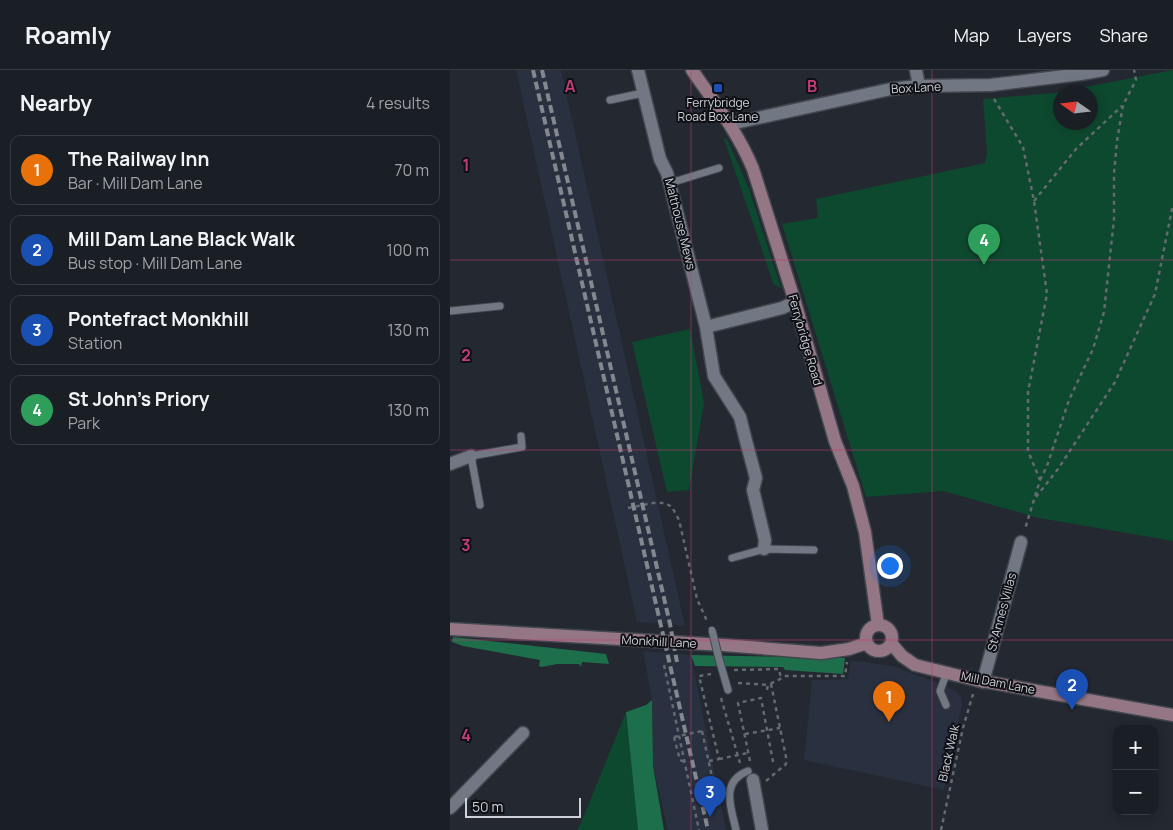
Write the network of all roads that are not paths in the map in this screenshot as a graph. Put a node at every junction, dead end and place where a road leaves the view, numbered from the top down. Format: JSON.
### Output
{"nodes":[{"id":1,"x":638,"y":70,"type":"edge"},
{"id":2,"x":692,"y":70,"type":"edge"},
{"id":3,"x":916,"y":70,"type":"edge"},
{"id":4,"x":1103,"y":70,"type":"edge"},
{"id":5,"x":919,"y":86,"type":"junction"},
{"id":6,"x":643,"y":93,"type":"junction"},
{"id":7,"x":610,"y":100,"type":"dead end"},
{"id":8,"x":730,"y":124,"type":"junction"},
{"id":9,"x":719,"y":168,"type":"dead end"},
{"id":10,"x":670,"y":183,"type":"junction"},
{"id":11,"x":795,"y":302,"type":"junction"},
{"id":12,"x":500,"y":306,"type":"dead end"},
{"id":13,"x":450,"y":312,"type":"edge"},
{"id":14,"x":706,"y":327,"type":"junction"},
{"id":15,"x":521,"y":436,"type":"dead end"},
{"id":16,"x":476,"y":455,"type":"junction"},
{"id":17,"x":450,"y":464,"type":"edge"},
{"id":18,"x":480,"y":505,"type":"dead end"},
{"id":19,"x":1021,"y":542,"type":"road end"},
{"id":20,"x":764,"y":549,"type":"junction"},
{"id":21,"x":814,"y":550,"type":"dead end"},
{"id":22,"x":732,"y":558,"type":"dead end"},
{"id":23,"x":878,"y":625,"type":"junction"},
{"id":24,"x":450,"y":630,"type":"edge"},
{"id":25,"x":712,"y":630,"type":"road end"},
{"id":26,"x":867,"y":642,"type":"junction"},
{"id":27,"x":891,"y":643,"type":"junction"},
{"id":28,"x":947,"y":672,"type":"junction"},
{"id":29,"x":980,"y":681,"type":"junction"},
{"id":30,"x":727,"y":687,"type":"road end"},
{"id":31,"x":946,"y":705,"type":"dead end"},
{"id":32,"x":1173,"y":715,"type":"edge"},
{"id":33,"x":523,"y":733,"type":"dead end"},
{"id":34,"x":751,"y":775,"type":"joint"},
{"id":35,"x":450,"y":808,"type":"edge"},
{"id":36,"x":736,"y":830,"type":"edge"},
{"id":37,"x":762,"y":830,"type":"edge"}],
"edges":[{"from":1,"to":6,"type":"street","name":"Malthouse Mews"},
{"from":2,"to":8,"type":"street","name":"Ferrybridge Road"},
{"from":3,"to":5,"type":"street"},
{"from":4,"to":5,"type":"street","name":"Box Lane"},
{"from":5,"to":8,"type":"street","name":"Box Lane"},
{"from":6,"to":7,"type":"lane"},
{"from":6,"to":10,"type":"street","name":"Malthouse Mews"},
{"from":8,"to":11,"type":"street","name":"Ferrybridge Road"},
{"from":9,"to":10,"type":"lane"},
{"from":10,"to":14,"type":"street","name":"Malthouse Mews"},
{"from":11,"to":14,"type":"street"},
{"from":11,"to":23,"type":"street","name":"Ferrybridge Road"},
{"from":12,"to":13,"type":"lane"},
{"from":14,"to":20,"type":"street","name":"Malthouse Mews"},
{"from":15,"to":16,"type":"lane"},
{"from":16,"to":17,"type":"street"},
{"from":16,"to":18,"type":"lane"},
{"from":19,"to":29,"type":"street","name":"St Annes Villas"},
{"from":20,"to":21,"type":"lane"},
{"from":20,"to":22,"type":"lane"},
{"from":23,"to":26,"type":"street"},
{"from":23,"to":27,"type":"street"},
{"from":24,"to":26,"type":"street","name":"Monkhill Lane"},
{"from":25,"to":30,"type":"lane","bridge":true},
{"from":26,"to":27,"type":"street"},
{"from":27,"to":28,"type":"street","name":"Mill Dam Lane"},
{"from":28,"to":29,"type":"street","name":"Mill Dam Lane"},
{"from":28,"to":31,"type":"lane"},
{"from":29,"to":32,"type":"street","name":"Mill Dam Lane"},
{"from":33,"to":35,"type":"street"},
{"from":34,"to":36,"type":"lane"},
{"from":34,"to":37,"type":"street"}]}
